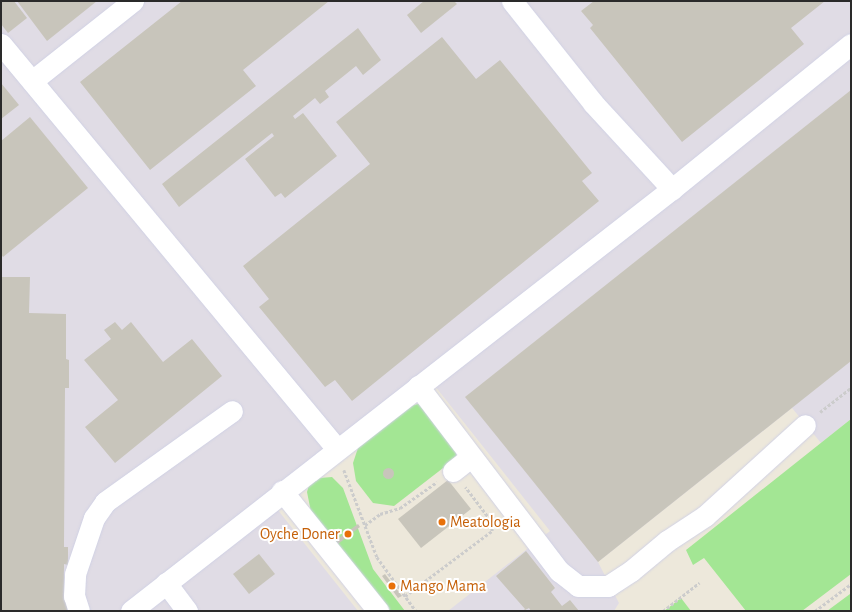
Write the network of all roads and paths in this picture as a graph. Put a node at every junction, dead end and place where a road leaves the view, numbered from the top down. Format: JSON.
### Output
{"nodes":[{"id":1,"x":133,"y":1,"type":"edge"},
{"id":2,"x":512,"y":1,"type":"edge"},
{"id":3,"x":1,"y":44,"type":"edge"},
{"id":4,"x":851,"y":44,"type":"edge"},
{"id":5,"x":32,"y":81,"type":"junction"},
{"id":6,"x":672,"y":189,"type":"junction"},
{"id":7,"x":418,"y":386,"type":"junction"},
{"id":8,"x":851,"y":388,"type":"edge"},
{"id":9,"x":232,"y":411,"type":"dead end"},
{"id":10,"x":805,"y":425,"type":"joint"},
{"id":11,"x":337,"y":449,"type":"junction"},
{"id":12,"x":471,"y":456,"type":"junction"},
{"id":13,"x":453,"y":471,"type":"junction"},
{"id":14,"x":282,"y":491,"type":"junction"},
{"id":15,"x":365,"y":525,"type":"junction"},
{"id":16,"x":166,"y":583,"type":"junction"},
{"id":17,"x":699,"y":583,"type":"dead end"},
{"id":18,"x":851,"y":584,"type":"edge"},
{"id":19,"x":405,"y":596,"type":"junction"},
{"id":20,"x":79,"y":611,"type":"edge"},
{"id":21,"x":131,"y":611,"type":"edge"},
{"id":22,"x":187,"y":611,"type":"edge"},
{"id":23,"x":378,"y":611,"type":"edge"},
{"id":24,"x":416,"y":611,"type":"edge"},
{"id":25,"x":663,"y":611,"type":"edge"},
{"id":26,"x":815,"y":611,"type":"edge"}],
"edges":[{"from":1,"to":5,"type":"lane"},
{"from":2,"to":6,"type":"lane"},
{"from":3,"to":5,"type":"lane"},
{"from":4,"to":6,"type":"lane"},
{"from":5,"to":11,"type":"lane"},
{"from":6,"to":7,"type":"lane"},
{"from":7,"to":11,"type":"lane"},
{"from":7,"to":12,"type":"lane"},
{"from":8,"to":10,"type":"path"},
{"from":9,"to":20,"type":"lane"},
{"from":10,"to":12,"type":"lane"},
{"from":11,"to":14,"type":"lane"},
{"from":11,"to":15,"type":"path"},
{"from":12,"to":13,"type":"lane"},
{"from":13,"to":15,"type":"path"},
{"from":13,"to":19,"type":"path"},
{"from":14,"to":16,"type":"lane"},
{"from":14,"to":23,"type":"lane"},
{"from":15,"to":19,"type":"path"},
{"from":16,"to":21,"type":"lane"},
{"from":16,"to":22,"type":"lane"},
{"from":17,"to":25,"type":"path"},
{"from":18,"to":26,"type":"path"},
{"from":19,"to":24,"type":"path"}]}
